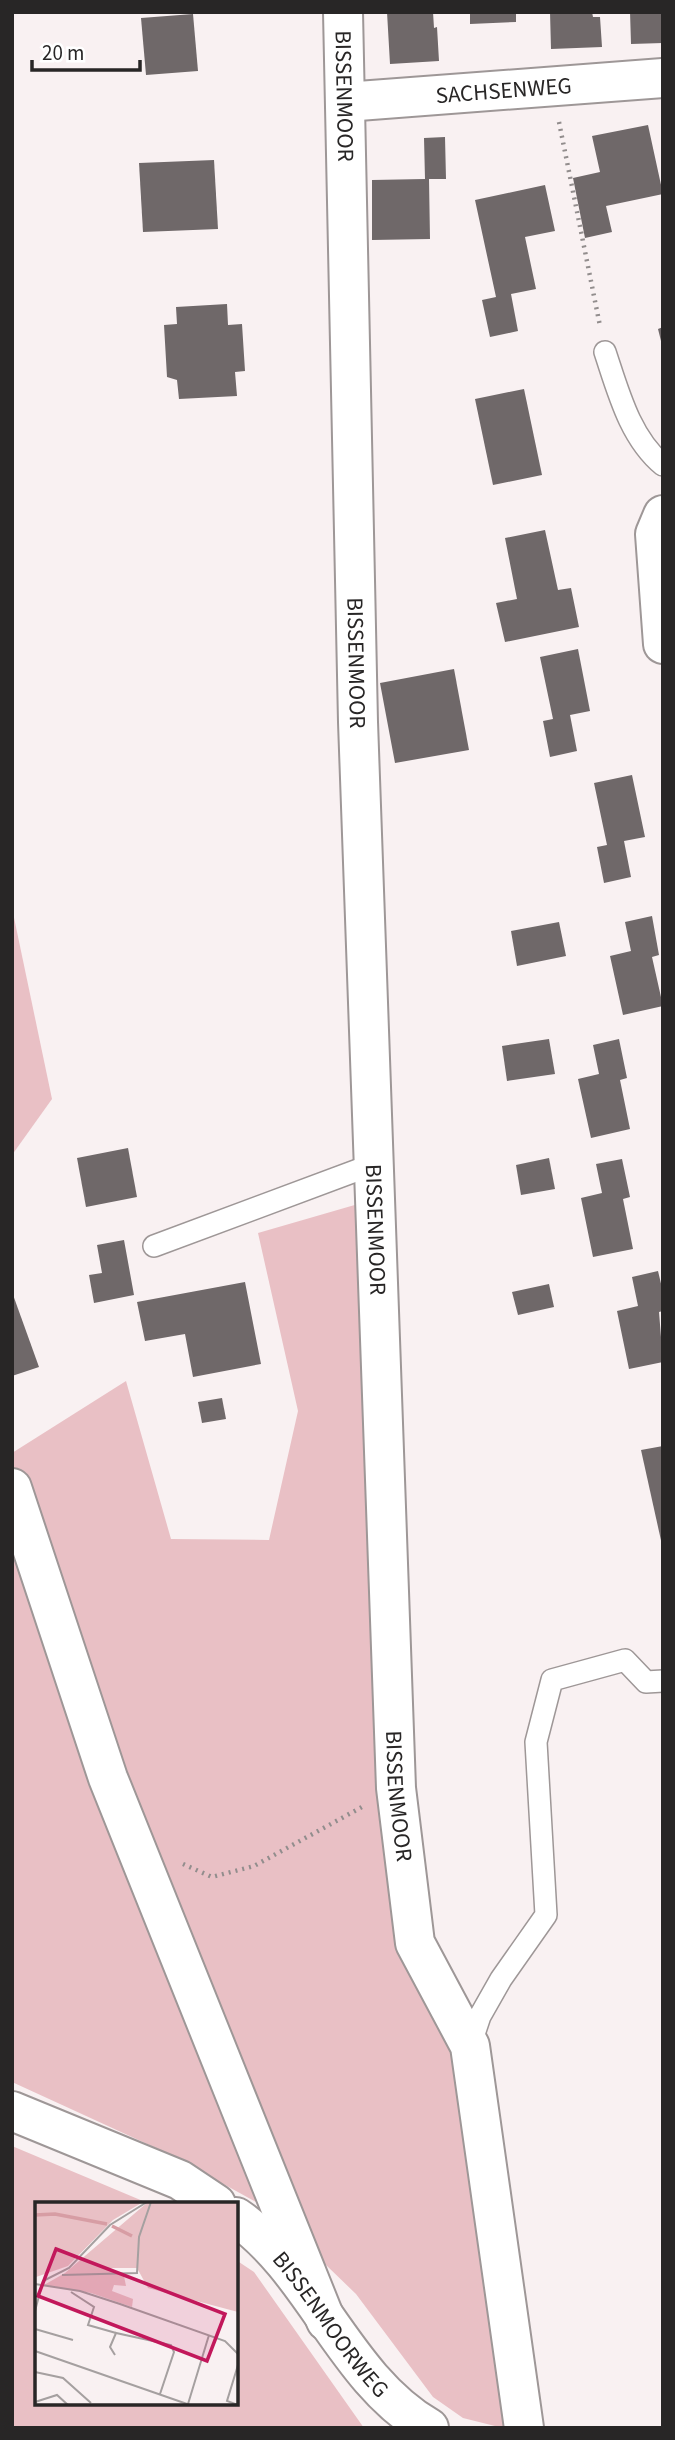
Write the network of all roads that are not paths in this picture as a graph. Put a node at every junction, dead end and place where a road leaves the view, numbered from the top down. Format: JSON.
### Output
{"nodes":[{"id":1,"x":343,"y":12,"type":"edge"},
{"id":2,"x":663,"y":78,"type":"edge"},
{"id":3,"x":345,"y":102,"type":"junction"},
{"id":4,"x":605,"y":352,"type":"road end"},
{"id":5,"x":663,"y":465,"type":"edge"},
{"id":6,"x":663,"y":515,"type":"edge"},
{"id":7,"x":663,"y":644,"type":"edge"},
{"id":8,"x":374,"y":1164,"type":"junction"},
{"id":9,"x":154,"y":1246,"type":"dead end"},
{"id":10,"x":12,"y":1488,"type":"edge"},
{"id":11,"x":663,"y":1681,"type":"edge"},
{"id":12,"x":470,"y":2046,"type":"junction"},
{"id":13,"x":12,"y":2111,"type":"edge"},
{"id":14,"x":213,"y":2202,"type":"edge"},
{"id":15,"x":238,"y":2218,"type":"edge"},
{"id":16,"x":326,"y":2321,"type":"junction"},
{"id":17,"x":429,"y":2428,"type":"edge"},
{"id":18,"x":524,"y":2428,"type":"edge"}],
"edges":[{"from":1,"to":3,"type":"street","name":"BISSENMOOR"},
{"from":2,"to":3,"type":"street","name":"SACHSENWEG"},
{"from":3,"to":8,"type":"street","name":"BISSENMOOR"},
{"from":4,"to":5,"type":"lane"},
{"from":6,"to":7,"type":"street"},
{"from":8,"to":9,"type":"lane"},
{"from":8,"to":12,"type":"street","name":"BISSENMOOR"},
{"from":10,"to":16,"type":"street"},
{"from":11,"to":12,"type":"lane"},
{"from":12,"to":18,"type":"street","name":"BISSENMOOR"},
{"from":13,"to":14,"type":"street"},
{"from":15,"to":16,"type":"street","name":"BISSENMOORWEG"},
{"from":16,"to":17,"type":"street","name":"BISSENMOORWEG"}]}
